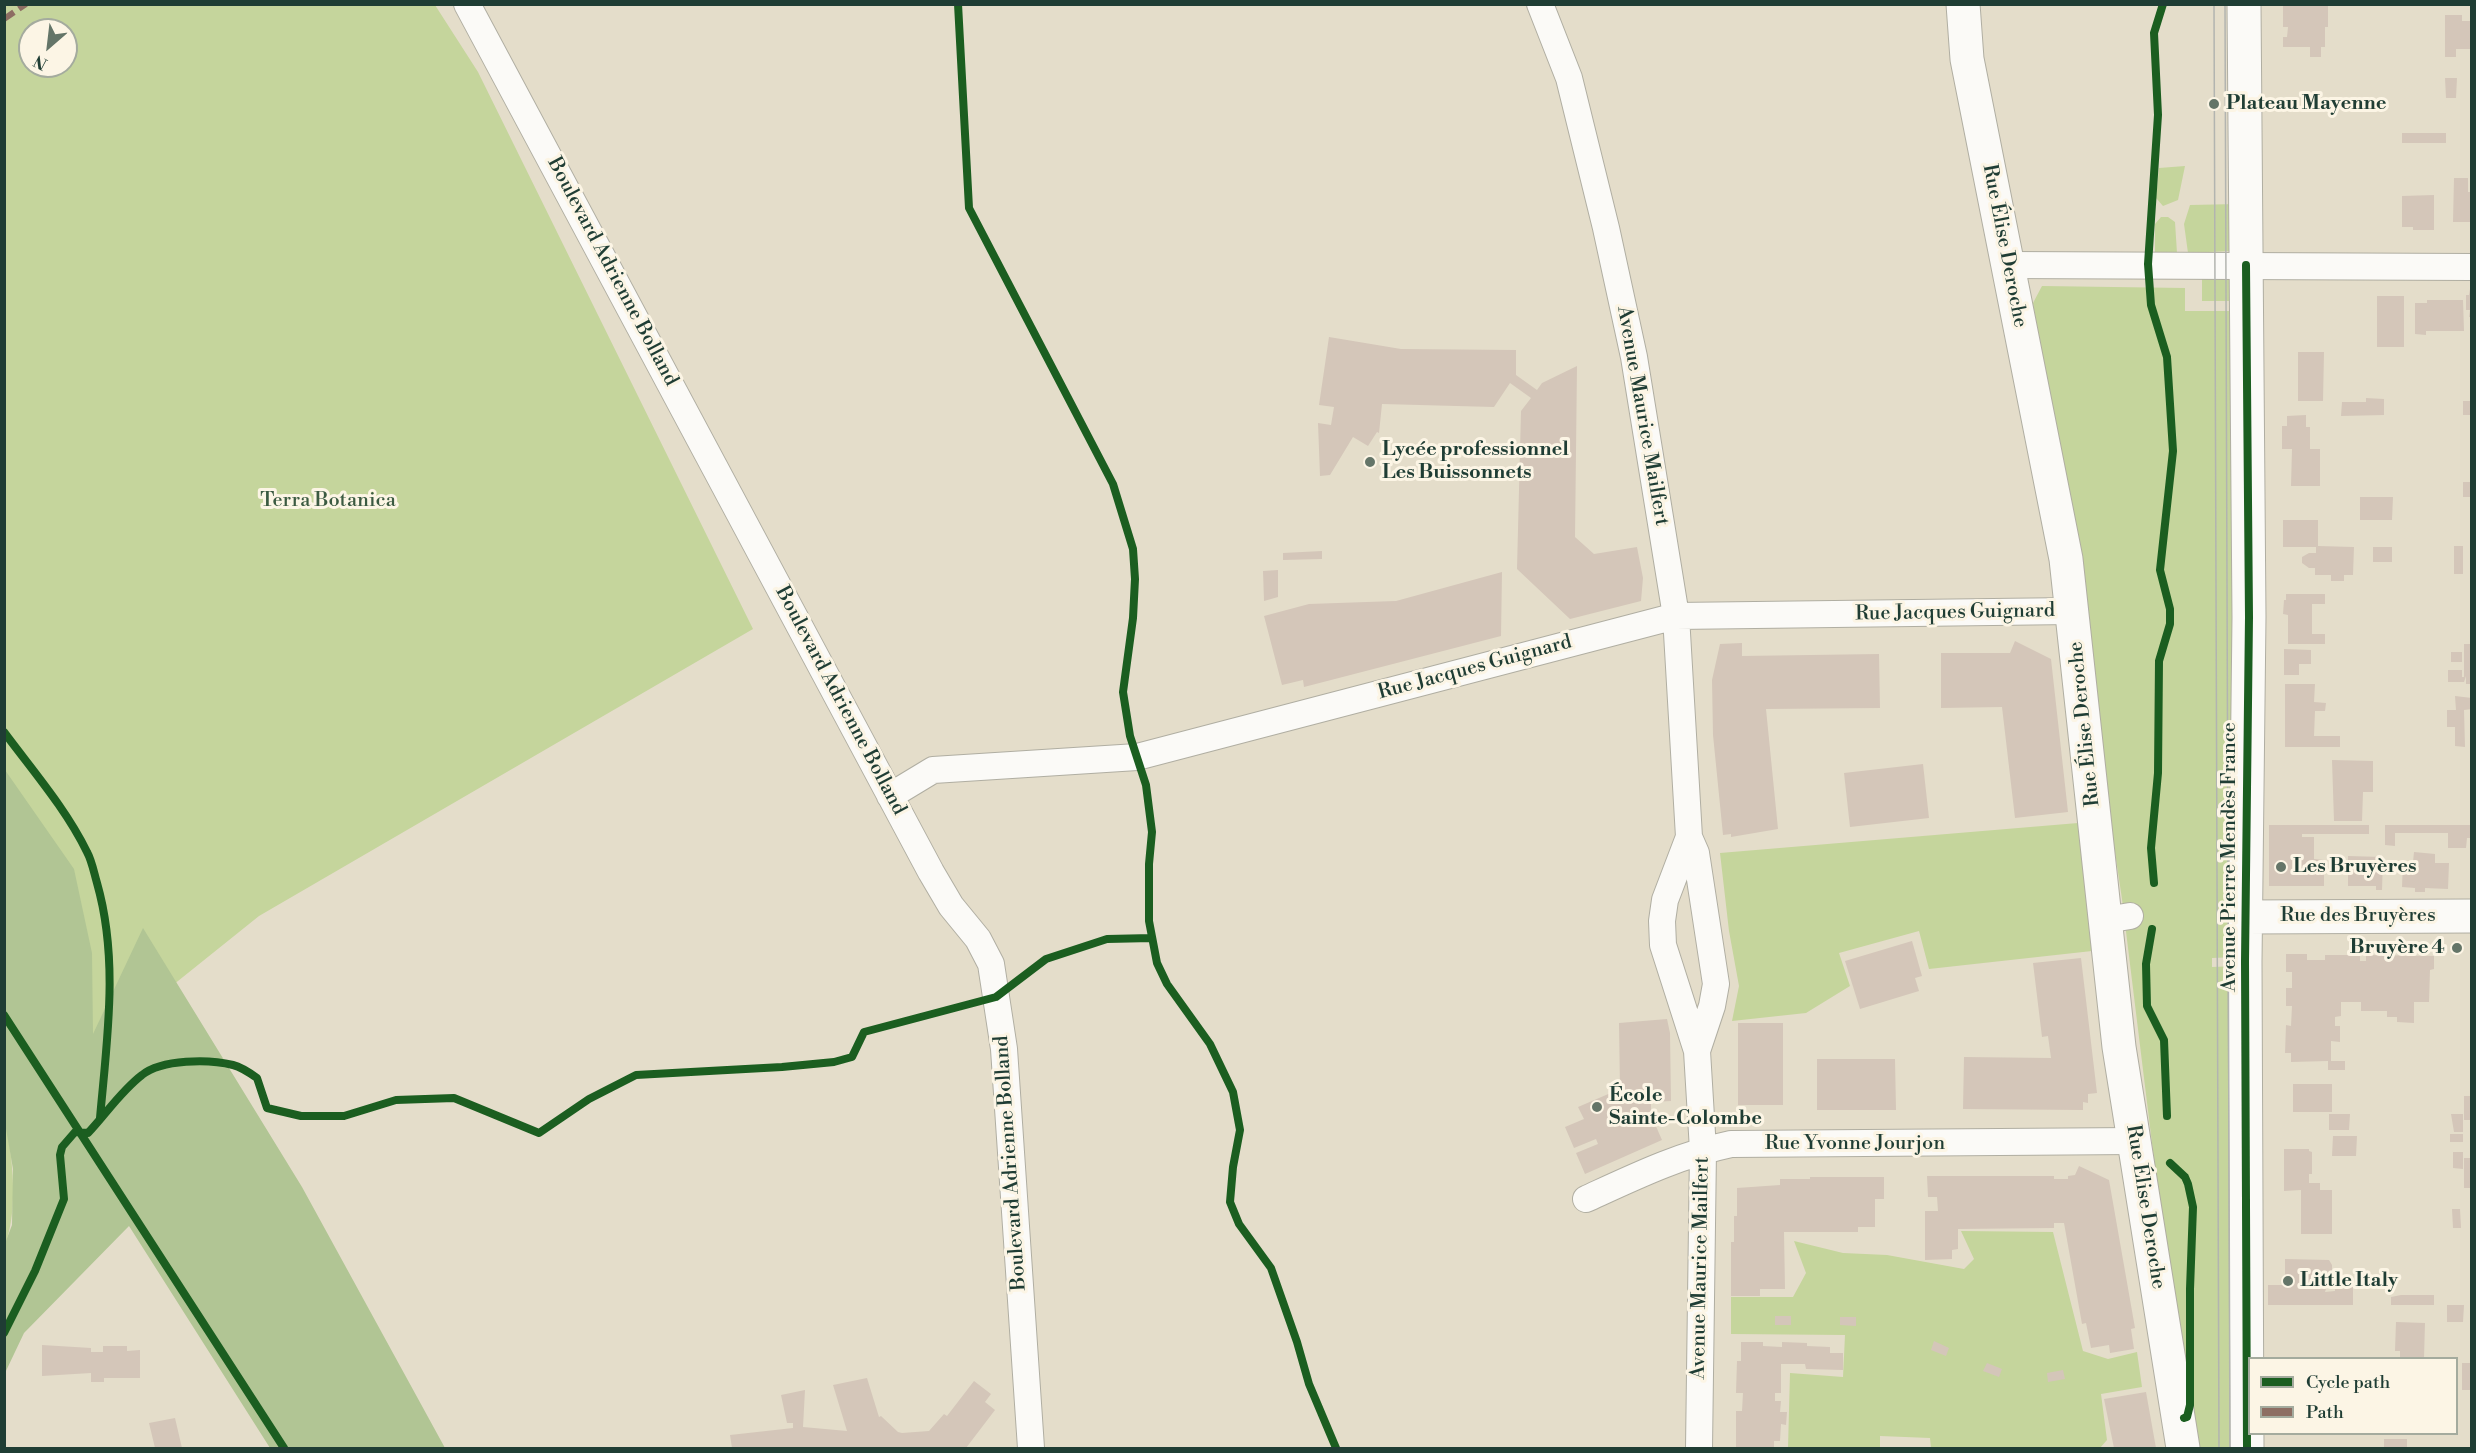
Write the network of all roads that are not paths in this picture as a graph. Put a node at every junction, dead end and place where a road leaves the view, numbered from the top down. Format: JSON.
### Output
{"nodes":[{"id":1,"x":468,"y":4,"type":"edge"},
{"id":2,"x":1540,"y":4,"type":"edge"},
{"id":3,"x":1963,"y":4,"type":"edge"},
{"id":4,"x":2244,"y":4,"type":"edge"},
{"id":5,"x":2007,"y":265,"type":"junction"},
{"id":6,"x":2246,"y":265,"type":"junction"},
{"id":7,"x":2472,"y":267,"type":"edge"},
{"id":8,"x":2072,"y":611,"type":"junction"},
{"id":9,"x":1676,"y":616,"type":"junction"},
{"id":10,"x":890,"y":796,"type":"junction"},
{"id":11,"x":1689,"y":837,"type":"junction"},
{"id":12,"x":2472,"y":916,"type":"edge"},
{"id":13,"x":2245,"y":917,"type":"junction"},
{"id":14,"x":1697,"y":1051,"type":"junction"},
{"id":15,"x":2134,"y":1141,"type":"junction"},
{"id":16,"x":1703,"y":1150,"type":"junction"},
{"id":17,"x":1586,"y":1199,"type":"dead end"},
{"id":18,"x":1031,"y":1449,"type":"edge"},
{"id":19,"x":1699,"y":1449,"type":"edge"},
{"id":20,"x":2183,"y":1449,"type":"edge"},
{"id":21,"x":2247,"y":1449,"type":"edge"}],
"edges":[{"from":1,"to":10,"type":"street","name":"Boulevard Adrienne Bolland"},
{"from":2,"to":9,"type":"street","name":"Avenue Maurice Mailfert"},
{"from":3,"to":5,"type":"main road","name":"Rue Élise Deroche"},
{"from":4,"to":6,"type":"main road","name":"Avenue Pierre Mendès France"},
{"from":5,"to":6,"type":"street"},
{"from":5,"to":8,"type":"main road","name":"Rue Élise Deroche"},
{"from":6,"to":7,"type":"street"},
{"from":6,"to":13,"type":"main road","name":"Avenue Pierre Mendès France"},
{"from":8,"to":9,"type":"street","name":"Rue Jacques Guignard"},
{"from":8,"to":15,"type":"main road","name":"Rue Élise Deroche"},
{"from":9,"to":10,"type":"street","name":"Rue Jacques Guignard"},
{"from":9,"to":11,"type":"street","name":"Avenue Maurice Mailfert"},
{"from":10,"to":18,"type":"street","name":"Boulevard Adrienne Bolland"},
{"from":11,"to":14,"type":"street","name":"Avenue Maurice Mailfert"},
{"from":11,"to":14,"type":"street","name":"Avenue Maurice Mailfert"},
{"from":12,"to":13,"type":"main road","name":"Rue des Bruyères"},
{"from":13,"to":21,"type":"main road","name":"Avenue Pierre Mendès France"},
{"from":14,"to":16,"type":"street","name":"Avenue Maurice Mailfert"},
{"from":15,"to":16,"type":"street","name":"Rue Yvonne Jourjon"},
{"from":15,"to":20,"type":"main road","name":"Rue Élise Deroche"},
{"from":16,"to":17,"type":"street","name":"Rue Yvonne Jourjon"},
{"from":16,"to":19,"type":"street","name":"Avenue Maurice Mailfert"}]}
